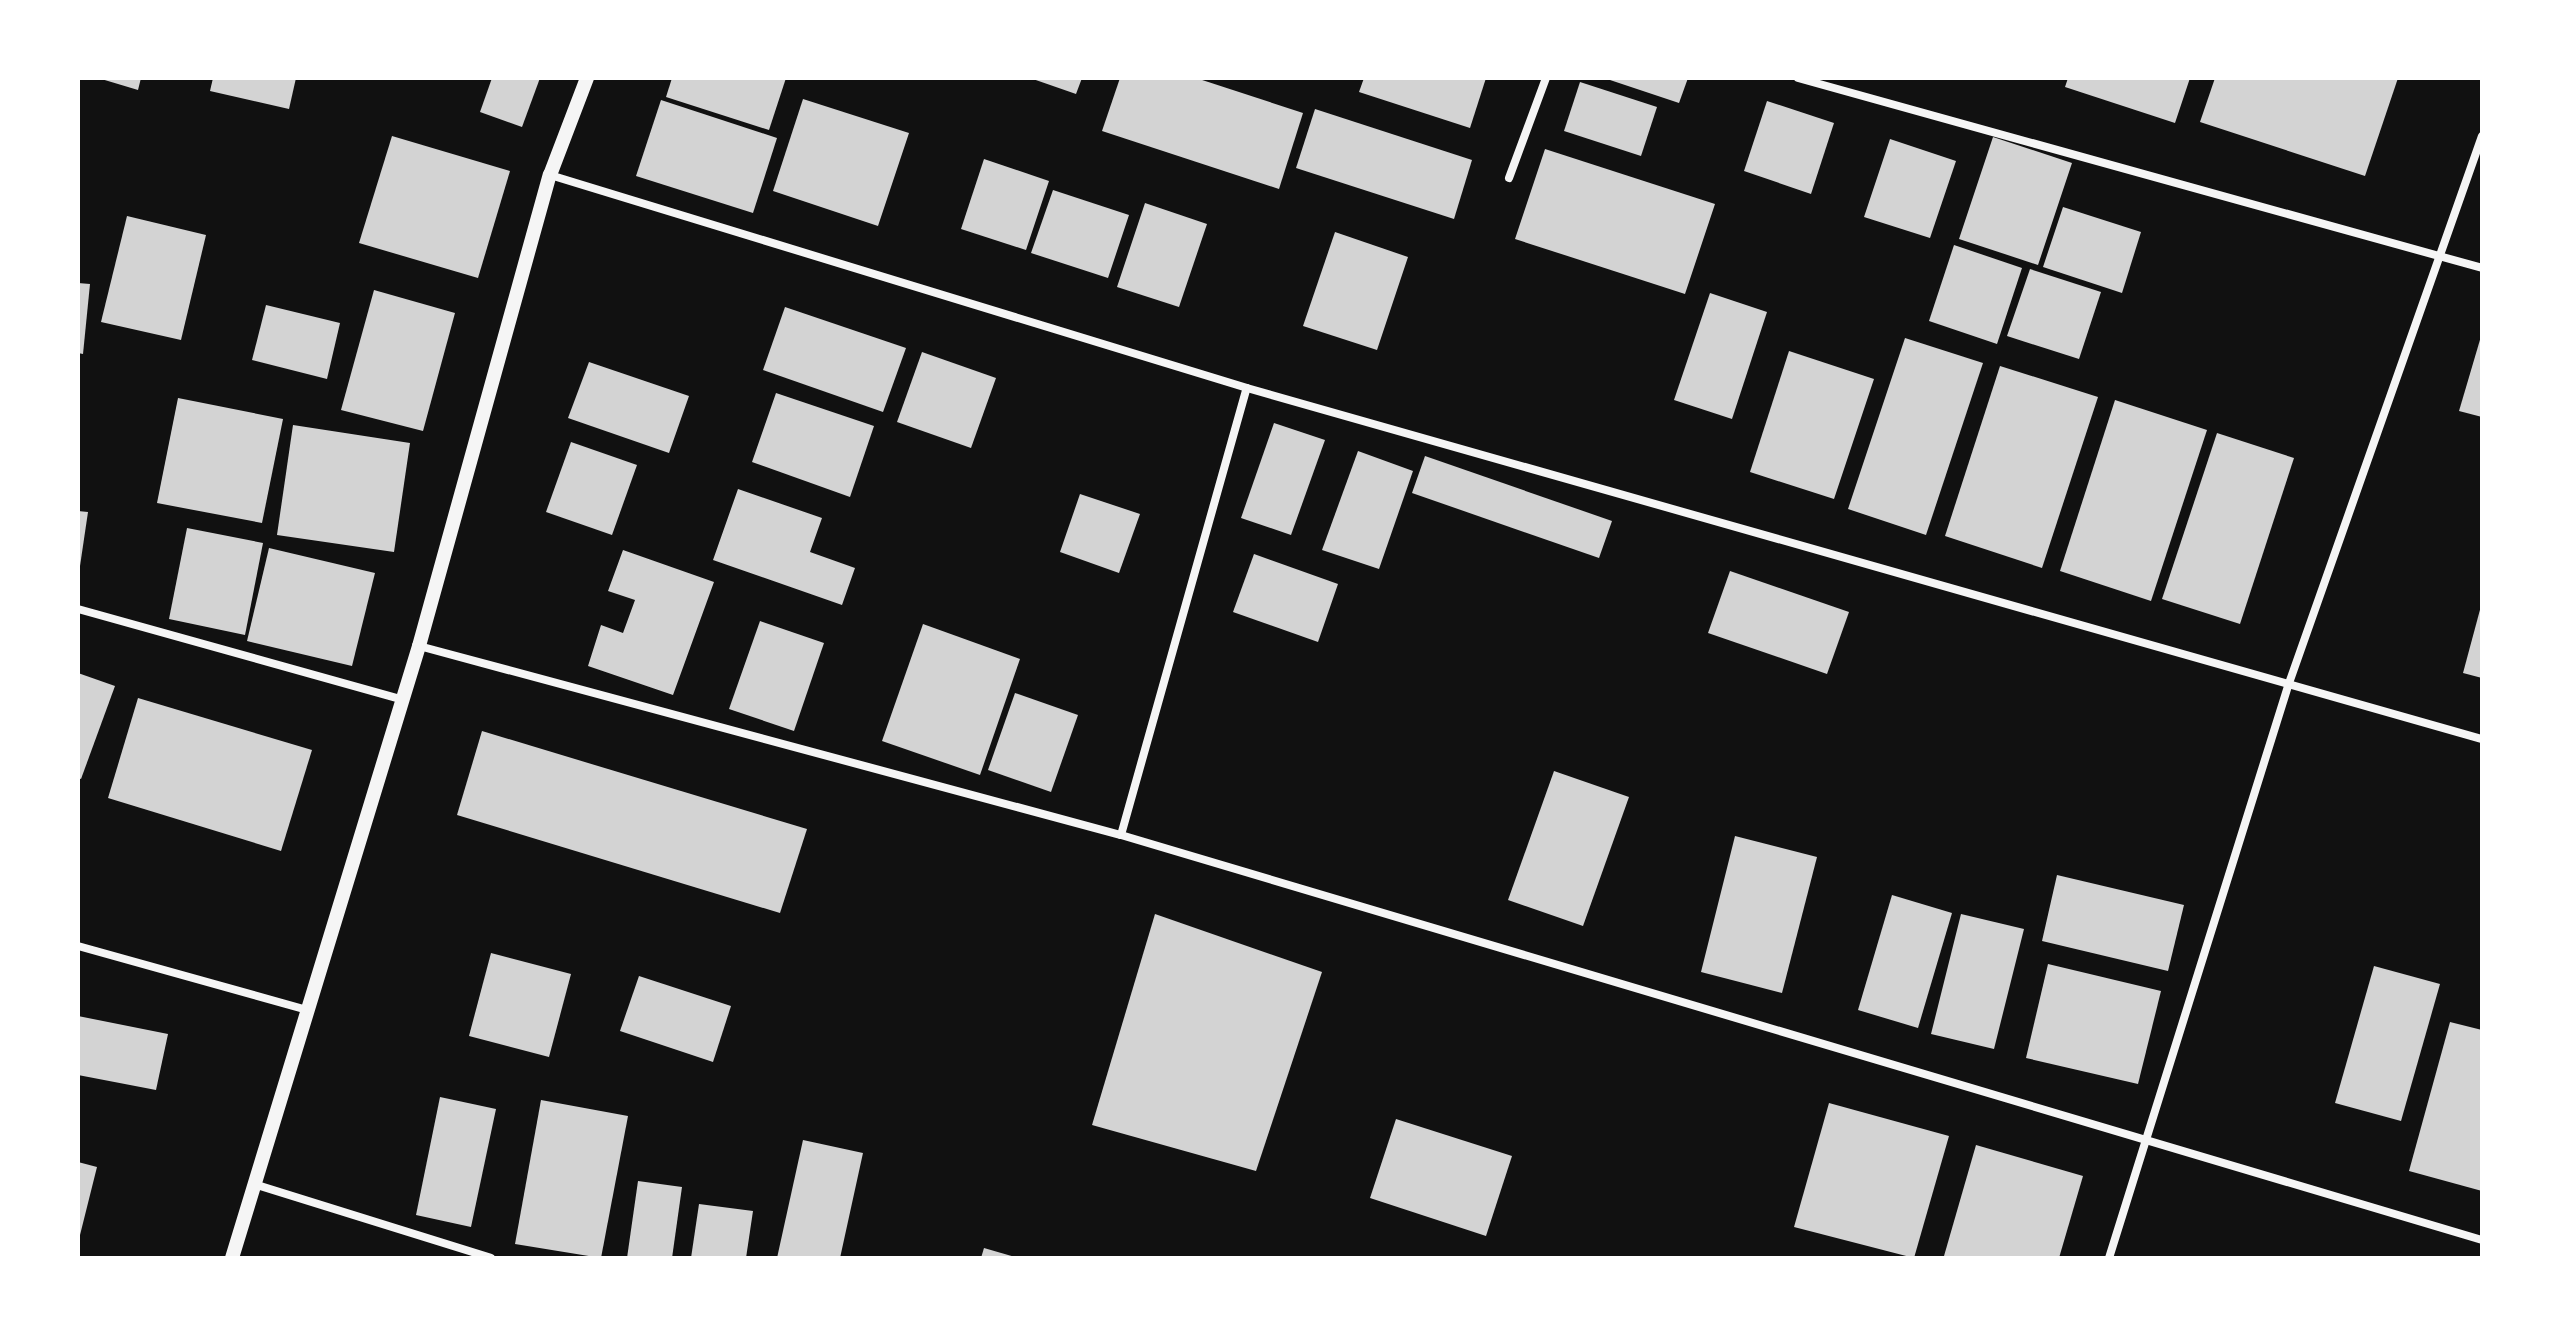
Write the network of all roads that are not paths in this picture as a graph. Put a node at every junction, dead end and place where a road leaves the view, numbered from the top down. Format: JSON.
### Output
{"nodes":[{"id":1,"x":587,"y":78,"type":"edge"},
{"id":2,"x":1546,"y":78,"type":"edge"},
{"id":3,"x":1798,"y":78,"type":"edge"},
{"id":4,"x":2482,"y":136,"type":"edge"},
{"id":5,"x":550,"y":175,"type":"junction"},
{"id":6,"x":1509,"y":178,"type":"dead end"},
{"id":7,"x":2443,"y":257,"type":"junction"},
{"id":8,"x":2482,"y":268,"type":"edge"},
{"id":9,"x":1247,"y":388,"type":"junction"},
{"id":10,"x":78,"y":609,"type":"edge"},
{"id":11,"x":419,"y":646,"type":"junction"},
{"id":12,"x":2288,"y":686,"type":"junction"},
{"id":13,"x":401,"y":699,"type":"junction"},
{"id":14,"x":2482,"y":739,"type":"edge"},
{"id":15,"x":1121,"y":835,"type":"junction"},
{"id":16,"x":78,"y":946,"type":"edge"},
{"id":17,"x":307,"y":1010,"type":"junction"},
{"id":18,"x":2146,"y":1139,"type":"junction"},
{"id":19,"x":254,"y":1184,"type":"junction"},
{"id":20,"x":2482,"y":1240,"type":"edge"},
{"id":21,"x":232,"y":1258,"type":"edge"},
{"id":22,"x":491,"y":1258,"type":"edge"},
{"id":23,"x":2109,"y":1258,"type":"edge"}],
"edges":[{"from":1,"to":5,"type":"street"},
{"from":2,"to":6,"type":"street"},
{"from":3,"to":7,"type":"street"},
{"from":4,"to":7,"type":"street"},
{"from":5,"to":9,"type":"street"},
{"from":5,"to":11,"type":"street"},
{"from":7,"to":8,"type":"street"},
{"from":7,"to":12,"type":"street"},
{"from":9,"to":12,"type":"street"},
{"from":9,"to":15,"type":"street"},
{"from":10,"to":13,"type":"street"},
{"from":11,"to":13,"type":"street"},
{"from":11,"to":15,"type":"street"},
{"from":12,"to":14,"type":"street"},
{"from":12,"to":18,"type":"street"},
{"from":13,"to":17,"type":"street"},
{"from":15,"to":18,"type":"street"},
{"from":16,"to":17,"type":"street"},
{"from":17,"to":19,"type":"street"},
{"from":18,"to":20,"type":"street"},
{"from":18,"to":23,"type":"street"},
{"from":19,"to":21,"type":"street"},
{"from":19,"to":22,"type":"street"}]}
